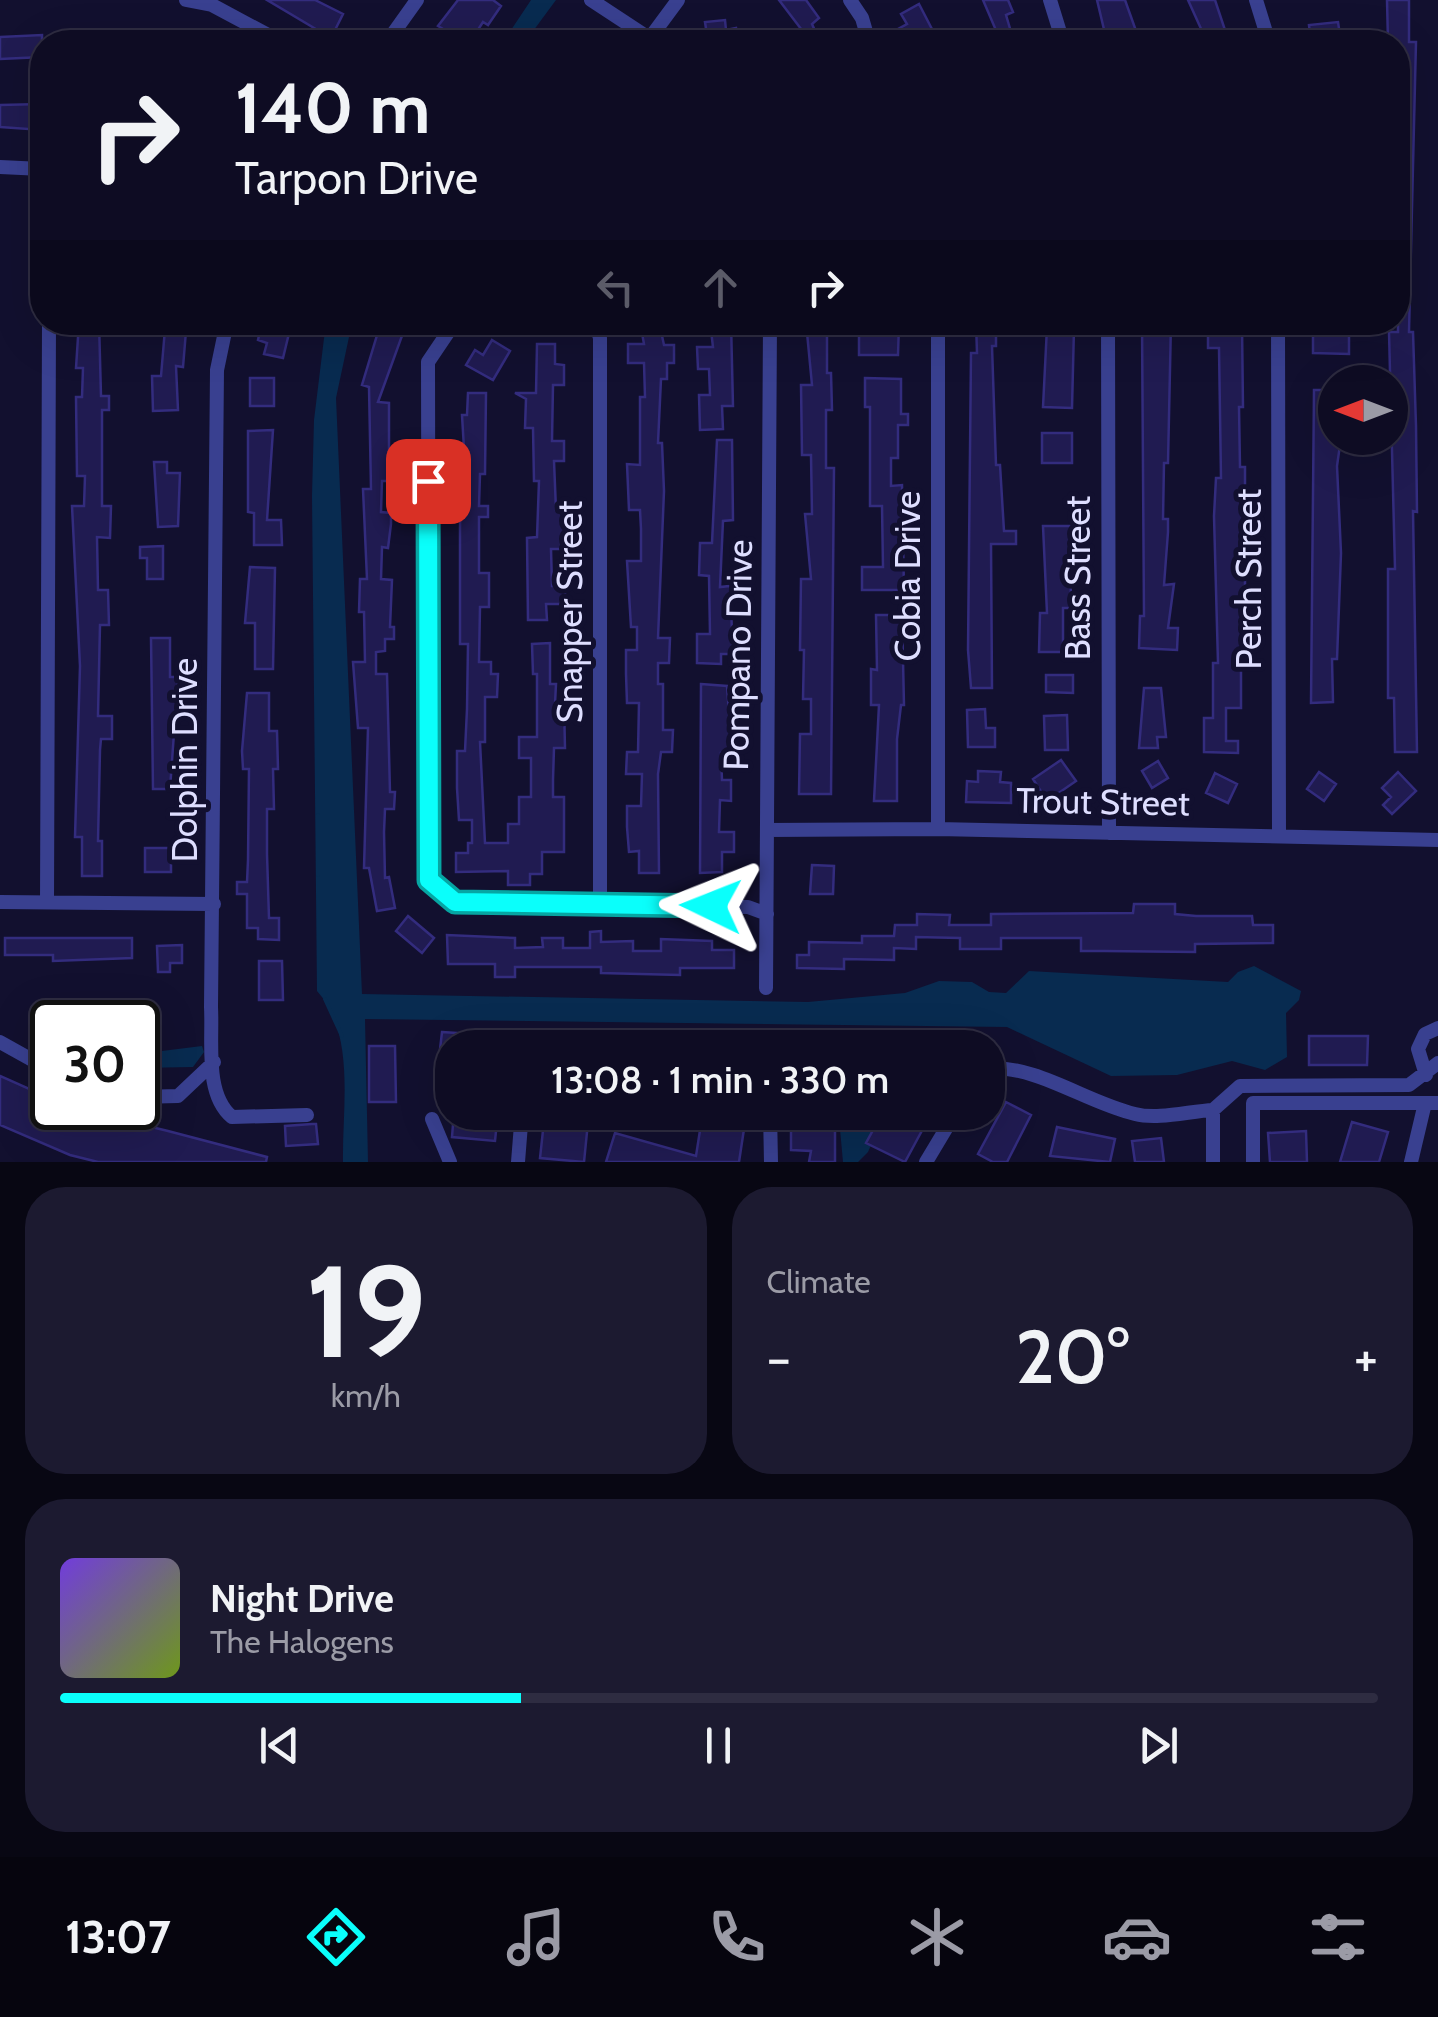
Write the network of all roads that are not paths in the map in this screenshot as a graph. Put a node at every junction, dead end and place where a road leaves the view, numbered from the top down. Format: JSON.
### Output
{"nodes":[{"id":1,"x":186,"y":0,"type":"edge"},
{"id":2,"x":418,"y":0,"type":"edge"},
{"id":3,"x":591,"y":0,"type":"edge"},
{"id":4,"x":678,"y":0,"type":"edge"},
{"id":5,"x":850,"y":0,"type":"edge"},
{"id":6,"x":1050,"y":0,"type":"edge"},
{"id":7,"x":1256,"y":0,"type":"edge"},
{"id":8,"x":259,"y":30,"type":"edge"},
{"id":9,"x":396,"y":30,"type":"edge"},
{"id":10,"x":635,"y":30,"type":"edge"},
{"id":11,"x":658,"y":30,"type":"edge"},
{"id":12,"x":866,"y":30,"type":"edge"},
{"id":13,"x":1059,"y":30,"type":"edge"},
{"id":14,"x":1265,"y":30,"type":"edge"},
{"id":15,"x":0,"y":167,"type":"edge"},
{"id":16,"x":30,"y":168,"type":"edge"},
{"id":17,"x":49,"y":335,"type":"edge"},
{"id":18,"x":224,"y":335,"type":"edge"},
{"id":19,"x":446,"y":335,"type":"edge"},
{"id":20,"x":599,"y":335,"type":"edge"},
{"id":21,"x":770,"y":335,"type":"edge"},
{"id":22,"x":938,"y":335,"type":"edge"},
{"id":23,"x":1108,"y":335,"type":"edge"},
{"id":24,"x":1278,"y":335,"type":"edge"},
{"id":25,"x":938,"y":829,"type":"junction"},
{"id":26,"x":767,"y":830,"type":"junction"},
{"id":27,"x":1109,"y":832,"type":"junction"},
{"id":28,"x":1278,"y":834,"type":"junction"},
{"id":29,"x":1438,"y":840,"type":"edge"},
{"id":30,"x":0,"y":902,"type":"edge"},
{"id":31,"x":48,"y":902,"type":"junction"},
{"id":32,"x":600,"y":902,"type":"junction"},
{"id":33,"x":214,"y":904,"type":"junction"},
{"id":34,"x":767,"y":914,"type":"junction"},
{"id":35,"x":766,"y":988,"type":"dead end"},
{"id":36,"x":1438,"y":1028,"type":"edge"},
{"id":37,"x":0,"y":1042,"type":"edge"},
{"id":38,"x":30,"y":1059,"type":"edge"},
{"id":39,"x":214,"y":1062,"type":"junction"},
{"id":40,"x":1438,"y":1063,"type":"edge"},
{"id":41,"x":1005,"y":1068,"type":"edge"},
{"id":42,"x":1426,"y":1075,"type":"junction"},
{"id":43,"x":160,"y":1096,"type":"edge"},
{"id":44,"x":1431,"y":1103,"type":"edge"},
{"id":45,"x":1213,"y":1110,"type":"junction"},
{"id":46,"x":307,"y":1116,"type":"dead end"},
{"id":47,"x":432,"y":1119,"type":"dead end"},
{"id":48,"x":521,"y":1130,"type":"edge"},
{"id":49,"x":770,"y":1130,"type":"edge"},
{"id":50,"x":945,"y":1130,"type":"edge"},
{"id":51,"x":450,"y":1162,"type":"edge"},
{"id":52,"x":518,"y":1162,"type":"edge"},
{"id":53,"x":771,"y":1162,"type":"edge"},
{"id":54,"x":926,"y":1162,"type":"edge"},
{"id":55,"x":1214,"y":1162,"type":"edge"},
{"id":56,"x":1253,"y":1162,"type":"edge"},
{"id":57,"x":1410,"y":1162,"type":"edge"}],
"edges":[{"from":1,"to":8,"type":"street"},
{"from":2,"to":9,"type":"street"},
{"from":3,"to":10,"type":"street"},
{"from":4,"to":11,"type":"street"},
{"from":5,"to":12,"type":"street"},
{"from":6,"to":13,"type":"street"},
{"from":7,"to":14,"type":"street"},
{"from":15,"to":16,"type":"street"},
{"from":17,"to":31,"type":"street"},
{"from":18,"to":33,"type":"street","name":"Dolphin Drive"},
{"from":19,"to":32,"type":"street"},
{"from":20,"to":32,"type":"street","name":"Snapper Street"},
{"from":21,"to":26,"type":"street","name":"Pompano Drive"},
{"from":22,"to":25,"type":"street","name":"Cobia Drive"},
{"from":23,"to":27,"type":"street","name":"Bass Street"},
{"from":24,"to":28,"type":"street","name":"Perch Street"},
{"from":25,"to":26,"type":"street","name":"Trout Street"},
{"from":25,"to":27,"type":"street","name":"Trout Street"},
{"from":26,"to":34,"type":"street","name":"Pompano Drive"},
{"from":27,"to":28,"type":"street","name":"Trout Street"},
{"from":28,"to":29,"type":"street","name":"Trout Street"},
{"from":30,"to":31,"type":"street"},
{"from":31,"to":33,"type":"street"},
{"from":32,"to":34,"type":"street"},
{"from":33,"to":39,"type":"street","name":"Dolphin Drive"},
{"from":34,"to":35,"type":"street","name":"Pompano Drive"},
{"from":36,"to":42,"type":"street"},
{"from":37,"to":38,"type":"street"},
{"from":39,"to":43,"type":"street"},
{"from":39,"to":46,"type":"street","name":"Dolphin Drive"},
{"from":40,"to":42,"type":"street"},
{"from":41,"to":45,"type":"street"},
{"from":42,"to":45,"type":"street"},
{"from":44,"to":56,"type":"street"},
{"from":44,"to":57,"type":"street"},
{"from":45,"to":55,"type":"street"},
{"from":47,"to":51,"type":"street"},
{"from":48,"to":52,"type":"street"},
{"from":49,"to":53,"type":"street"},
{"from":50,"to":54,"type":"street"}]}
